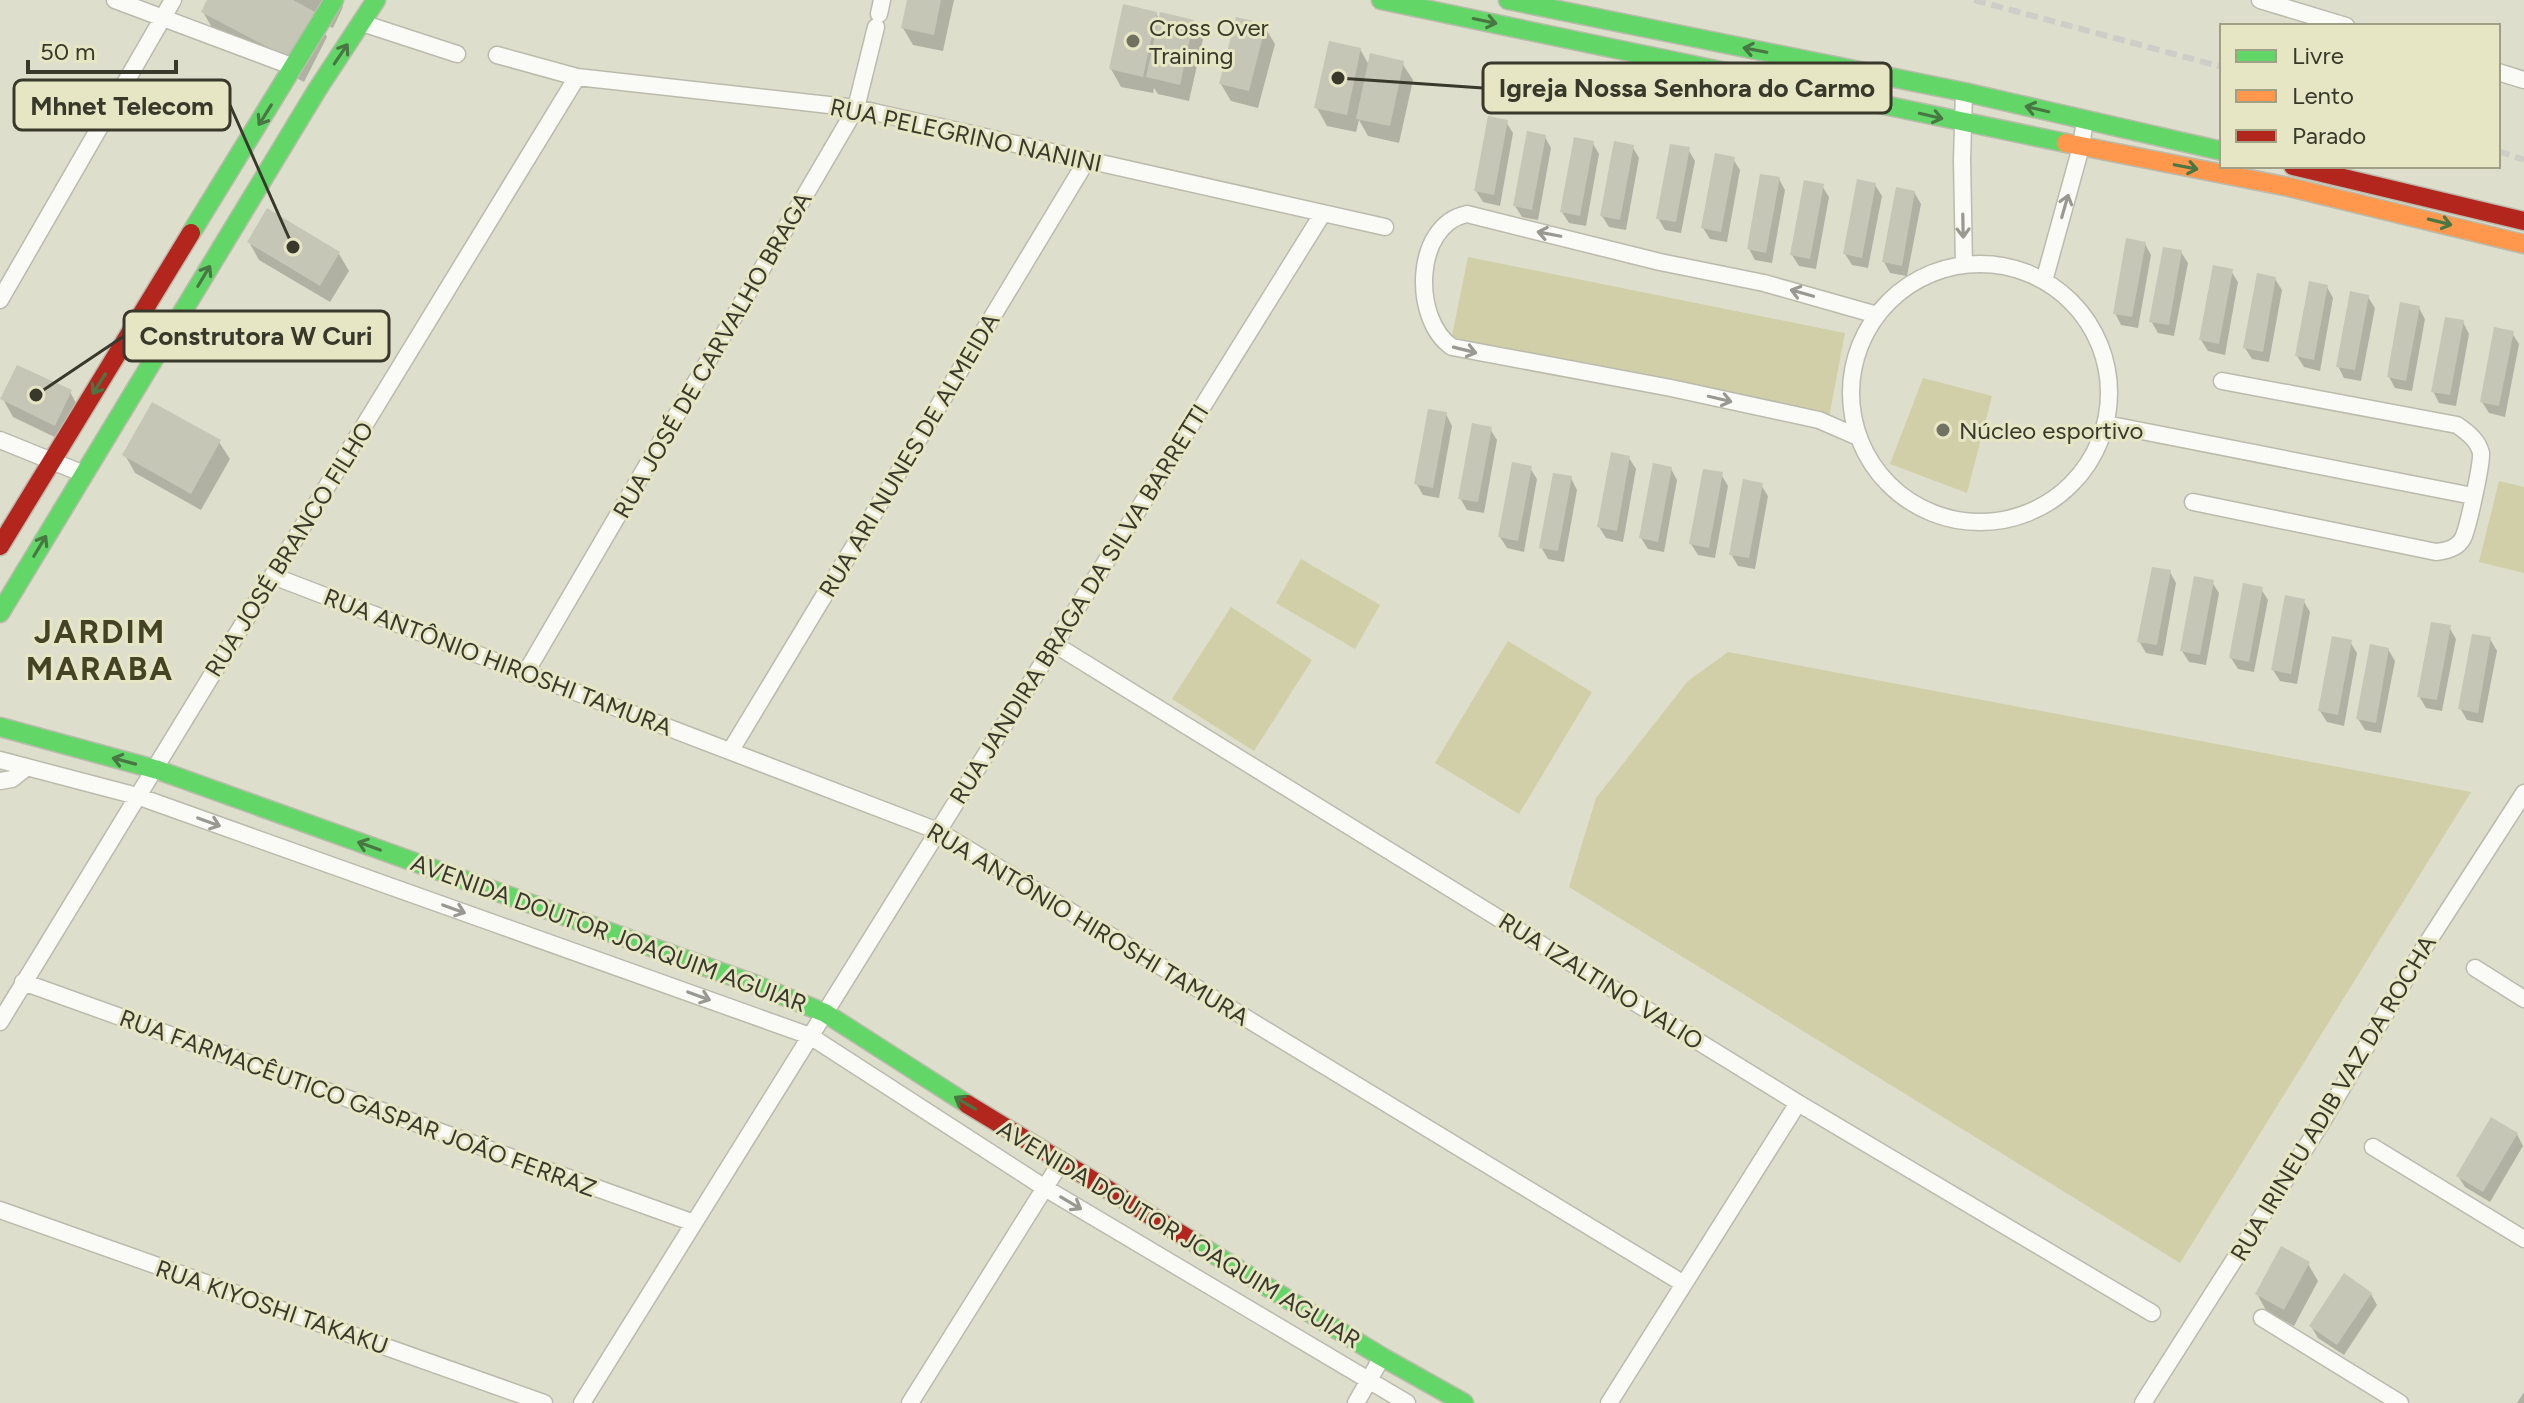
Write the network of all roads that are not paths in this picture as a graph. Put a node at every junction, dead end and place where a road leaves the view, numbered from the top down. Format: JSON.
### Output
{"nodes":[{"id":1,"x":115,"y":0,"type":"edge"},
{"id":2,"x":173,"y":0,"type":"edge"},
{"id":3,"x":334,"y":0,"type":"edge"},
{"id":4,"x":376,"y":0,"type":"edge"},
{"id":5,"x":1381,"y":0,"type":"edge"},
{"id":6,"x":1508,"y":0,"type":"edge"},
{"id":7,"x":2260,"y":0,"type":"edge"},
{"id":8,"x":879,"y":14,"type":"edge"},
{"id":9,"x":1589,"y":16,"type":"junction"},
{"id":10,"x":162,"y":18,"type":"junction"},
{"id":11,"x":362,"y":23,"type":"junction"},
{"id":12,"x":2339,"y":24,"type":"edge"},
{"id":13,"x":1584,"y":42,"type":"junction"},
{"id":14,"x":457,"y":54,"type":"dead end"},
{"id":15,"x":497,"y":55,"type":"dead end"},
{"id":16,"x":294,"y":67,"type":"junction"},
{"id":17,"x":2500,"y":73,"type":"edge"},
{"id":18,"x":577,"y":77,"type":"junction"},
{"id":19,"x":2524,"y":80,"type":"edge"},
{"id":20,"x":1964,"y":92,"type":"junction"},
{"id":21,"x":856,"y":108,"type":"junction"},
{"id":22,"x":2085,"y":120,"type":"junction"},
{"id":23,"x":1963,"y":123,"type":"junction"},
{"id":24,"x":2081,"y":147,"type":"junction"},
{"id":25,"x":2220,"y":151,"type":"edge"},
{"id":26,"x":1087,"y":160,"type":"junction"},
{"id":27,"x":2293,"y":168,"type":"edge"},
{"id":28,"x":2301,"y":168,"type":"edge"},
{"id":29,"x":2289,"y":187,"type":"junction"},
{"id":30,"x":1323,"y":213,"type":"junction"},
{"id":31,"x":2524,"y":221,"type":"edge"},
{"id":32,"x":1385,"y":227,"type":"dead end"},
{"id":33,"x":2524,"y":244,"type":"edge"},
{"id":34,"x":1964,"y":265,"type":"junction"},
{"id":35,"x":2044,"y":281,"type":"junction"},
{"id":36,"x":0,"y":300,"type":"edge"},
{"id":37,"x":1877,"y":315,"type":"junction"},
{"id":38,"x":2222,"y":381,"type":"dead end"},
{"id":39,"x":2106,"y":424,"type":"junction"},
{"id":40,"x":1858,"y":437,"type":"junction"},
{"id":41,"x":0,"y":440,"type":"edge"},
{"id":42,"x":52,"y":460,"type":"junction"},
{"id":43,"x":84,"y":474,"type":"junction"},
{"id":44,"x":2473,"y":496,"type":"junction"},
{"id":45,"x":2193,"y":502,"type":"dead end"},
{"id":46,"x":0,"y":546,"type":"edge"},
{"id":47,"x":273,"y":576,"type":"junction"},
{"id":48,"x":0,"y":613,"type":"edge"},
{"id":49,"x":1054,"y":644,"type":"junction"},
{"id":50,"x":525,"y":674,"type":"junction"},
{"id":51,"x":0,"y":727,"type":"edge"},
{"id":52,"x":731,"y":750,"type":"junction"},
{"id":53,"x":0,"y":760,"type":"edge"},
{"id":54,"x":27,"y":767,"type":"junction"},
{"id":55,"x":154,"y":769,"type":"junction"},
{"id":56,"x":0,"y":781,"type":"edge"},
{"id":57,"x":2524,"y":793,"type":"edge"},
{"id":58,"x":137,"y":796,"type":"junction"},
{"id":59,"x":938,"y":831,"type":"junction"},
{"id":60,"x":2475,"y":968,"type":"dead end"},
{"id":61,"x":23,"y":982,"type":"junction"},
{"id":62,"x":2524,"y":999,"type":"edge"},
{"id":63,"x":825,"y":1013,"type":"junction"},
{"id":64,"x":0,"y":1022,"type":"edge"},
{"id":65,"x":810,"y":1036,"type":"junction"},
{"id":66,"x":1798,"y":1103,"type":"junction"},
{"id":67,"x":2373,"y":1147,"type":"dead end"},
{"id":68,"x":1061,"y":1162,"type":"junction"},
{"id":69,"x":1045,"y":1188,"type":"junction"},
{"id":70,"x":0,"y":1210,"type":"edge"},
{"id":71,"x":694,"y":1223,"type":"junction"},
{"id":72,"x":2524,"y":1239,"type":"edge"},
{"id":73,"x":1684,"y":1284,"type":"junction"},
{"id":74,"x":2152,"y":1313,"type":"dead end"},
{"id":75,"x":2262,"y":1318,"type":"dead end"},
{"id":76,"x":1382,"y":1357,"type":"junction"},
{"id":77,"x":1370,"y":1380,"type":"junction"},
{"id":78,"x":544,"y":1403,"type":"edge"},
{"id":79,"x":582,"y":1403,"type":"edge"},
{"id":80,"x":910,"y":1403,"type":"edge"},
{"id":81,"x":1356,"y":1403,"type":"edge"},
{"id":82,"x":1407,"y":1403,"type":"edge"},
{"id":83,"x":1464,"y":1403,"type":"edge"},
{"id":84,"x":1609,"y":1403,"type":"edge"},
{"id":85,"x":2143,"y":1403,"type":"edge"},
{"id":86,"x":2400,"y":1403,"type":"edge"}],
"edges":[{"from":1,"to":10,"type":"street"},
{"from":2,"to":10,"type":"street"},
{"from":3,"to":16,"type":"street"},
{"from":4,"to":11,"type":"street"},
{"from":5,"to":13,"type":"street","one_way":true},
{"from":6,"to":9,"type":"street"},
{"from":7,"to":12,"type":"street"},
{"from":8,"to":21,"type":"street","name":"RUA JOSÉ DE CARVALHO BRAGA"},
{"from":9,"to":13,"type":"street"},
{"from":20,"to":9,"type":"street","one_way":true},
{"from":10,"to":16,"type":"street"},
{"from":10,"to":36,"type":"street"},
{"from":11,"to":14,"type":"street"},
{"from":43,"to":11,"type":"street","one_way":true},
{"from":13,"to":23,"type":"street","one_way":true},
{"from":15,"to":18,"type":"street","name":"RUA PELEGRINO NANINI"},
{"from":16,"to":42,"type":"street","one_way":true},
{"from":17,"to":19,"type":"street"},
{"from":18,"to":21,"type":"street","name":"RUA PELEGRINO NANINI"},
{"from":18,"to":47,"type":"street","name":"RUA JOSÉ BRANCO FILHO"},
{"from":22,"to":20,"type":"street","one_way":true},
{"from":20,"to":23,"type":"street"},
{"from":21,"to":26,"type":"street","name":"RUA PELEGRINO NANINI"},
{"from":21,"to":50,"type":"street","name":"RUA JOSÉ DE CARVALHO BRAGA"},
{"from":22,"to":24,"type":"street"},
{"from":22,"to":25,"type":"street"},
{"from":23,"to":24,"type":"street"},
{"from":23,"to":34,"type":"street","one_way":true},
{"from":24,"to":29,"type":"street","one_way":true},
{"from":35,"to":24,"type":"street","one_way":true},
{"from":26,"to":30,"type":"street","name":"RUA PELEGRINO NANINI"},
{"from":26,"to":52,"type":"street","name":"RUA ARI NUNES DE ALMEIDA"},
{"from":27,"to":29,"type":"street"},
{"from":28,"to":31,"type":"street"},
{"from":29,"to":33,"type":"street","one_way":true},
{"from":30,"to":32,"type":"street","name":"RUA PELEGRINO NANINI"},
{"from":30,"to":49,"type":"street","name":"RUA JANDIRA BRAGA DA SILVA BARRETTI"},
{"from":34,"to":35,"type":"street"},
{"from":34,"to":37,"type":"street"},
{"from":35,"to":39,"type":"street"},
{"from":37,"to":40,"type":"street"},
{"from":37,"to":40,"type":"street","one_way":true},
{"from":38,"to":44,"type":"street"},
{"from":39,"to":40,"type":"street"},
{"from":39,"to":44,"type":"street"},
{"from":41,"to":42,"type":"street"},
{"from":42,"to":43,"type":"street"},
{"from":42,"to":46,"type":"street"},
{"from":48,"to":43,"type":"street","one_way":true},
{"from":44,"to":45,"type":"street"},
{"from":47,"to":50,"type":"street","name":"RUA ANTÔNIO HIROSHI TAMURA"},
{"from":47,"to":55,"type":"street","name":"RUA JOSÉ BRANCO FILHO"},
{"from":49,"to":59,"type":"street","name":"RUA JANDIRA BRAGA DA SILVA BARRETTI"},
{"from":49,"to":66,"type":"street","name":"RUA IZALTINO VALIO"},
{"from":50,"to":52,"type":"street","name":"RUA ANTÔNIO HIROSHI TAMURA"},
{"from":55,"to":51,"type":"street","name":"AVENIDA DOUTOR JOAQUIM AGUIAR","one_way":true},
{"from":52,"to":59,"type":"street","name":"RUA ANTÔNIO HIROSHI TAMURA"},
{"from":53,"to":54,"type":"street","name":"AVENIDA DOUTOR JOAQUIM AGUIAR"},
{"from":54,"to":56,"type":"street"},
{"from":54,"to":58,"type":"street","name":"AVENIDA DOUTOR JOAQUIM AGUIAR"},
{"from":55,"to":58,"type":"street","name":"RUA JOSÉ BRANCO FILHO"},
{"from":63,"to":55,"type":"street","name":"AVENIDA DOUTOR JOAQUIM AGUIAR","one_way":true},
{"from":57,"to":85,"type":"street","name":"RUA IRINEU ADIB VAZ DA ROCHA"},
{"from":58,"to":61,"type":"street","name":"RUA JOSÉ BRANCO FILHO"},
{"from":58,"to":65,"type":"street","name":"AVENIDA DOUTOR JOAQUIM AGUIAR","one_way":true},
{"from":59,"to":63,"type":"street","name":"RUA JANDIRA BRAGA DA SILVA BARRETTI"},
{"from":59,"to":73,"type":"street","name":"RUA ANTÔNIO HIROSHI TAMURA"},
{"from":60,"to":62,"type":"street"},
{"from":61,"to":64,"type":"street","name":"RUA JOSÉ BRANCO FILHO"},
{"from":61,"to":71,"type":"street","name":"RUA FARMACÊUTICO GASPAR JOÃO FERRAZ"},
{"from":63,"to":65,"type":"street","name":"RUA JANDIRA BRAGA DA SILVA BARRETTI"},
{"from":68,"to":63,"type":"street","name":"AVENIDA DOUTOR JOAQUIM AGUIAR","one_way":true},
{"from":65,"to":69,"type":"street","name":"AVENIDA DOUTOR JOAQUIM AGUIAR"},
{"from":65,"to":71,"type":"street","name":"RUA JANDIRA BRAGA DA SILVA BARRETTI"},
{"from":66,"to":73,"type":"street"},
{"from":66,"to":74,"type":"street","name":"RUA IZALTINO VALIO"},
{"from":67,"to":72,"type":"street"},
{"from":68,"to":69,"type":"street"},
{"from":68,"to":76,"type":"street","name":"AVENIDA DOUTOR JOAQUIM AGUIAR"},
{"from":69,"to":77,"type":"street","name":"AVENIDA DOUTOR JOAQUIM AGUIAR","one_way":true},
{"from":69,"to":80,"type":"street"},
{"from":70,"to":78,"type":"street","name":"RUA KIYOSHI TAKAKU"},
{"from":71,"to":79,"type":"street","name":"RUA JANDIRA BRAGA DA SILVA BARRETTI"},
{"from":73,"to":84,"type":"street"},
{"from":75,"to":86,"type":"street"},
{"from":76,"to":77,"type":"street"},
{"from":76,"to":83,"type":"street","name":"AVENIDA DOUTOR JOAQUIM AGUIAR"},
{"from":77,"to":81,"type":"street"},
{"from":77,"to":82,"type":"street","name":"AVENIDA DOUTOR JOAQUIM AGUIAR"}]}
